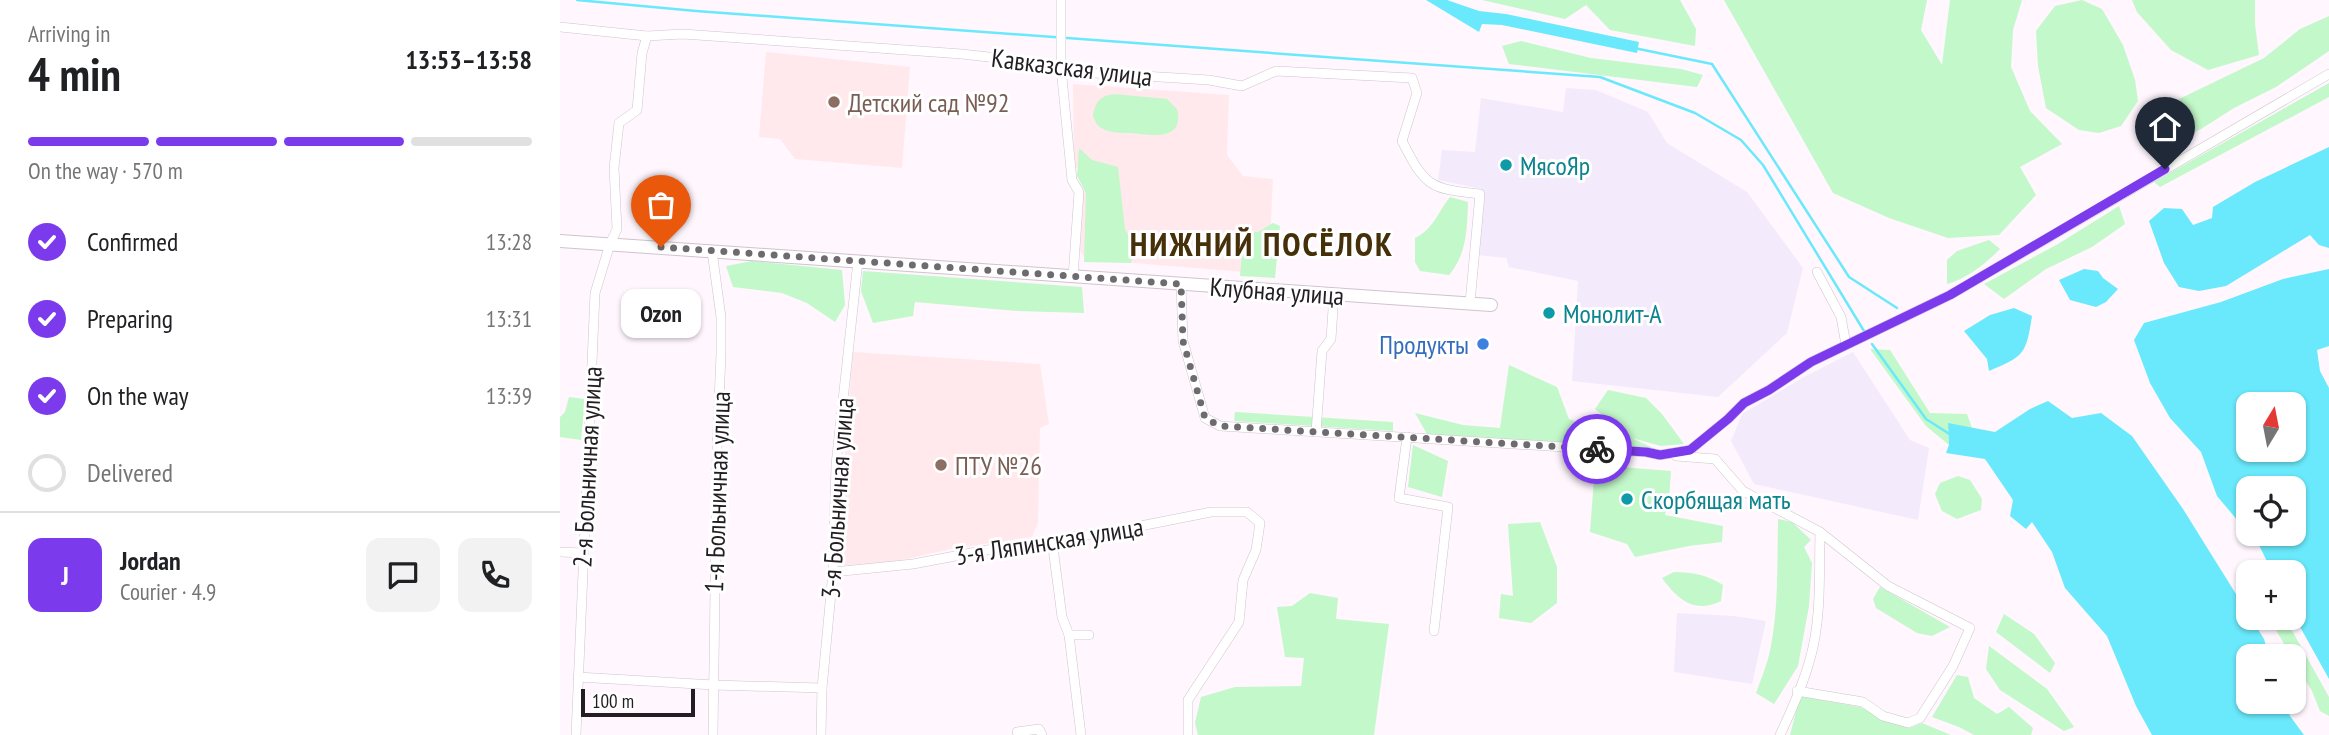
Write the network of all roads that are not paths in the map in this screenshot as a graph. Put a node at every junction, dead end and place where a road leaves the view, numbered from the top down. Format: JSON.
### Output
{"nodes":[{"id":1,"x":1062,"y":0,"type":"edge"},
{"id":2,"x":560,"y":27,"type":"edge"},
{"id":3,"x":647,"y":36,"type":"junction"},
{"id":4,"x":1061,"y":68,"type":"junction"},
{"id":5,"x":2329,"y":74,"type":"edge"},
{"id":6,"x":560,"y":240,"type":"edge"},
{"id":7,"x":610,"y":244,"type":"junction"},
{"id":8,"x":712,"y":251,"type":"junction"},
{"id":9,"x":858,"y":261,"type":"junction"},
{"id":10,"x":1817,"y":272,"type":"dead end"},
{"id":11,"x":1073,"y":277,"type":"junction"},
{"id":12,"x":1181,"y":284,"type":"junction"},
{"id":13,"x":1334,"y":294,"type":"junction"},
{"id":14,"x":1470,"y":303,"type":"junction"},
{"id":15,"x":1491,"y":305,"type":"dead end"},
{"id":16,"x":1846,"y":345,"type":"junction"},
{"id":17,"x":1316,"y":432,"type":"junction"},
{"id":18,"x":1407,"y":437,"type":"junction"},
{"id":19,"x":1660,"y":455,"type":"junction"},
{"id":20,"x":1820,"y":532,"type":"junction"},
{"id":21,"x":1052,"y":540,"type":"junction"},
{"id":22,"x":560,"y":551,"type":"edge"},
{"id":23,"x":583,"y":554,"type":"junction"},
{"id":24,"x":832,"y":572,"type":"junction"},
{"id":25,"x":1434,"y":631,"type":"dead end"},
{"id":26,"x":1069,"y":635,"type":"junction"},
{"id":27,"x":1089,"y":635,"type":"dead end"},
{"id":28,"x":578,"y":677,"type":"junction"},
{"id":29,"x":713,"y":685,"type":"junction"},
{"id":30,"x":822,"y":688,"type":"junction"},
{"id":31,"x":1797,"y":691,"type":"junction"},
{"id":32,"x":1017,"y":732,"type":"dead end"},
{"id":33,"x":576,"y":735,"type":"edge"},
{"id":34,"x":713,"y":735,"type":"edge"},
{"id":35,"x":821,"y":735,"type":"edge"},
{"id":36,"x":1042,"y":735,"type":"edge"},
{"id":37,"x":1081,"y":735,"type":"edge"},
{"id":38,"x":1188,"y":735,"type":"edge"},
{"id":39,"x":1780,"y":735,"type":"edge"}],
"edges":[{"from":1,"to":4,"type":"street"},
{"from":2,"to":3,"type":"street","name":"Кавказская улица"},
{"from":3,"to":4,"type":"street","name":"Кавказская улица"},
{"from":3,"to":7,"type":"street","name":"2-я Больничная улица"},
{"from":4,"to":11,"type":"street"},
{"from":4,"to":14,"type":"street","name":"Кавказская улица"},
{"from":5,"to":16,"type":"street"},
{"from":6,"to":7,"type":"street","name":"Клубная улица"},
{"from":7,"to":8,"type":"street","name":"Клубная улица"},
{"from":7,"to":23,"type":"street","name":"2-я Больничная улица"},
{"from":8,"to":9,"type":"street","name":"Клубная улица"},
{"from":8,"to":29,"type":"street","name":"1-я Больничная улица"},
{"from":9,"to":11,"type":"street","name":"Клубная улица"},
{"from":9,"to":24,"type":"street","name":"3-я Больничная улица"},
{"from":10,"to":16,"type":"street"},
{"from":11,"to":12,"type":"street","name":"Клубная улица"},
{"from":12,"to":13,"type":"street","name":"Клубная улица"},
{"from":12,"to":17,"type":"street"},
{"from":13,"to":14,"type":"street","name":"Клубная улица"},
{"from":13,"to":17,"type":"street"},
{"from":14,"to":15,"type":"street","name":"Клубная улица"},
{"from":16,"to":19,"type":"street"},
{"from":17,"to":18,"type":"street"},
{"from":18,"to":19,"type":"street"},
{"from":18,"to":25,"type":"street"},
{"from":19,"to":20,"type":"street"},
{"from":20,"to":31,"type":"street"},
{"from":20,"to":31,"type":"street"},
{"from":21,"to":24,"type":"street","name":"3-я Ляпинская улица"},
{"from":21,"to":26,"type":"street"},
{"from":21,"to":38,"type":"street","name":"3-я Ляпинская улица"},
{"from":22,"to":23,"type":"street"},
{"from":23,"to":28,"type":"street","name":"2-я Больничная улица"},
{"from":24,"to":30,"type":"street","name":"3-я Больничная улица"},
{"from":26,"to":27,"type":"street"},
{"from":26,"to":37,"type":"street"},
{"from":28,"to":29,"type":"street"},
{"from":28,"to":33,"type":"street","name":"2-я Больничная улица"},
{"from":29,"to":30,"type":"street"},
{"from":29,"to":34,"type":"street","name":"1-я Больничная улица"},
{"from":30,"to":35,"type":"street","name":"3-я Больничная улица"},
{"from":31,"to":39,"type":"street"},
{"from":32,"to":36,"type":"street"}]}
